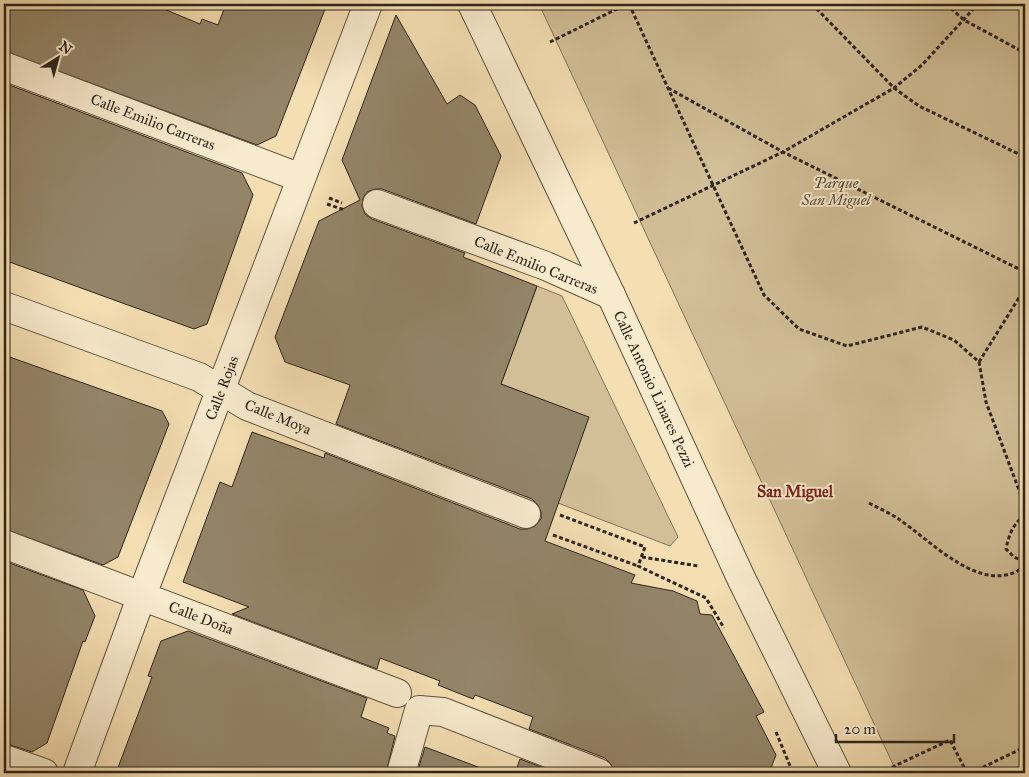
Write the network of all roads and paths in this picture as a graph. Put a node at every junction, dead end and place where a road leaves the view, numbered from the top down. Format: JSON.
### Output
{"nodes":[{"id":1,"x":368,"y":4,"type":"edge"},
{"id":2,"x":472,"y":4,"type":"edge"},
{"id":3,"x":628,"y":4,"type":"edge"},
{"id":4,"x":812,"y":4,"type":"edge"},
{"id":5,"x":946,"y":4,"type":"edge"},
{"id":6,"x":978,"y":4,"type":"edge"},
{"id":7,"x":964,"y":20,"type":"junction"},
{"id":8,"x":550,"y":42,"type":"dead end"},
{"id":9,"x":1025,"y":52,"type":"edge"},
{"id":10,"x":4,"y":66,"type":"edge"},
{"id":11,"x":667,"y":88,"type":"junction"},
{"id":12,"x":894,"y":88,"type":"junction"},
{"id":13,"x":783,"y":152,"type":"junction"},
{"id":14,"x":1025,"y":157,"type":"edge"},
{"id":15,"x":301,"y":178,"type":"junction"},
{"id":16,"x":713,"y":186,"type":"junction"},
{"id":17,"x":377,"y":204,"type":"dead end"},
{"id":18,"x":634,"y":223,"type":"dead end"},
{"id":19,"x":1025,"y":272,"type":"edge"},
{"id":20,"x":1025,"y":288,"type":"edge"},
{"id":21,"x":610,"y":295,"type":"junction"},
{"id":22,"x":4,"y":306,"type":"edge"},
{"id":23,"x":979,"y":362,"type":"junction"},
{"id":24,"x":222,"y":391,"type":"junction"},
{"id":25,"x":869,"y":504,"type":"dead end"},
{"id":26,"x":1025,"y":506,"type":"edge"},
{"id":27,"x":526,"y":514,"type":"dead end"},
{"id":28,"x":1025,"y":514,"type":"edge"},
{"id":29,"x":576,"y":521,"type":"dead end"},
{"id":30,"x":549,"y":534,"type":"dead end"},
{"id":31,"x":4,"y":544,"type":"edge"},
{"id":32,"x":642,"y":557,"type":"junction"},
{"id":33,"x":1025,"y":562,"type":"edge"},
{"id":34,"x":638,"y":566,"type":"junction"},
{"id":35,"x":1025,"y":566,"type":"edge"},
{"id":36,"x":708,"y":567,"type":"dead end"},
{"id":37,"x":142,"y":595,"type":"junction"},
{"id":38,"x":706,"y":598,"type":"dead end"},
{"id":39,"x":397,"y":693,"type":"dead end"},
{"id":40,"x":1025,"y":747,"type":"edge"},
{"id":41,"x":4,"y":759,"type":"edge"},
{"id":42,"x":886,"y":770,"type":"dead end"},
{"id":43,"x":44,"y":773,"type":"edge"},
{"id":44,"x":77,"y":773,"type":"edge"},
{"id":45,"x":401,"y":773,"type":"edge"},
{"id":46,"x":600,"y":773,"type":"edge"},
{"id":47,"x":837,"y":773,"type":"edge"},
{"id":48,"x":967,"y":773,"type":"edge"},
{"id":49,"x":971,"y":773,"type":"edge"}],
"edges":[{"from":1,"to":15,"type":"street","name":"Calle Rojas"},
{"from":2,"to":21,"type":"street","name":"Calle Antonio Linares Pezzi"},
{"from":3,"to":8,"type":"path"},
{"from":3,"to":11,"type":"path"},
{"from":4,"to":12,"type":"path"},
{"from":5,"to":7,"type":"path"},
{"from":6,"to":7,"type":"path"},
{"from":7,"to":9,"type":"path"},
{"from":7,"to":12,"type":"path"},
{"from":10,"to":15,"type":"street","name":"Calle Emilio Carreras"},
{"from":11,"to":13,"type":"path"},
{"from":11,"to":16,"type":"path"},
{"from":12,"to":13,"type":"path"},
{"from":12,"to":14,"type":"path"},
{"from":13,"to":16,"type":"path"},
{"from":13,"to":19,"type":"path"},
{"from":15,"to":24,"type":"street","name":"Calle Rojas"},
{"from":16,"to":18,"type":"path"},
{"from":16,"to":23,"type":"path"},
{"from":17,"to":21,"type":"street","name":"Calle Emilio Carreras"},
{"from":20,"to":23,"type":"path"},
{"from":21,"to":47,"type":"street","name":"Calle Antonio Linares Pezzi"},
{"from":22,"to":24,"type":"street","name":"Calle Moya"},
{"from":23,"to":26,"type":"path"},
{"from":24,"to":27,"type":"street","name":"Calle Moya"},
{"from":24,"to":37,"type":"street","name":"Calle Rojas"},
{"from":25,"to":35,"type":"path"},
{"from":28,"to":33,"type":"path"},
{"from":29,"to":32,"type":"path"},
{"from":30,"to":34,"type":"path"},
{"from":31,"to":37,"type":"street","name":"Calle Doña"},
{"from":32,"to":34,"type":"path"},
{"from":32,"to":36,"type":"path"},
{"from":34,"to":38,"type":"path"},
{"from":37,"to":39,"type":"street","name":"Calle Doña"},
{"from":37,"to":44,"type":"street","name":"Calle Rojas"},
{"from":40,"to":49,"type":"path"},
{"from":41,"to":43,"type":"street"},
{"from":42,"to":48,"type":"path"},
{"from":45,"to":46,"type":"street"}]}
